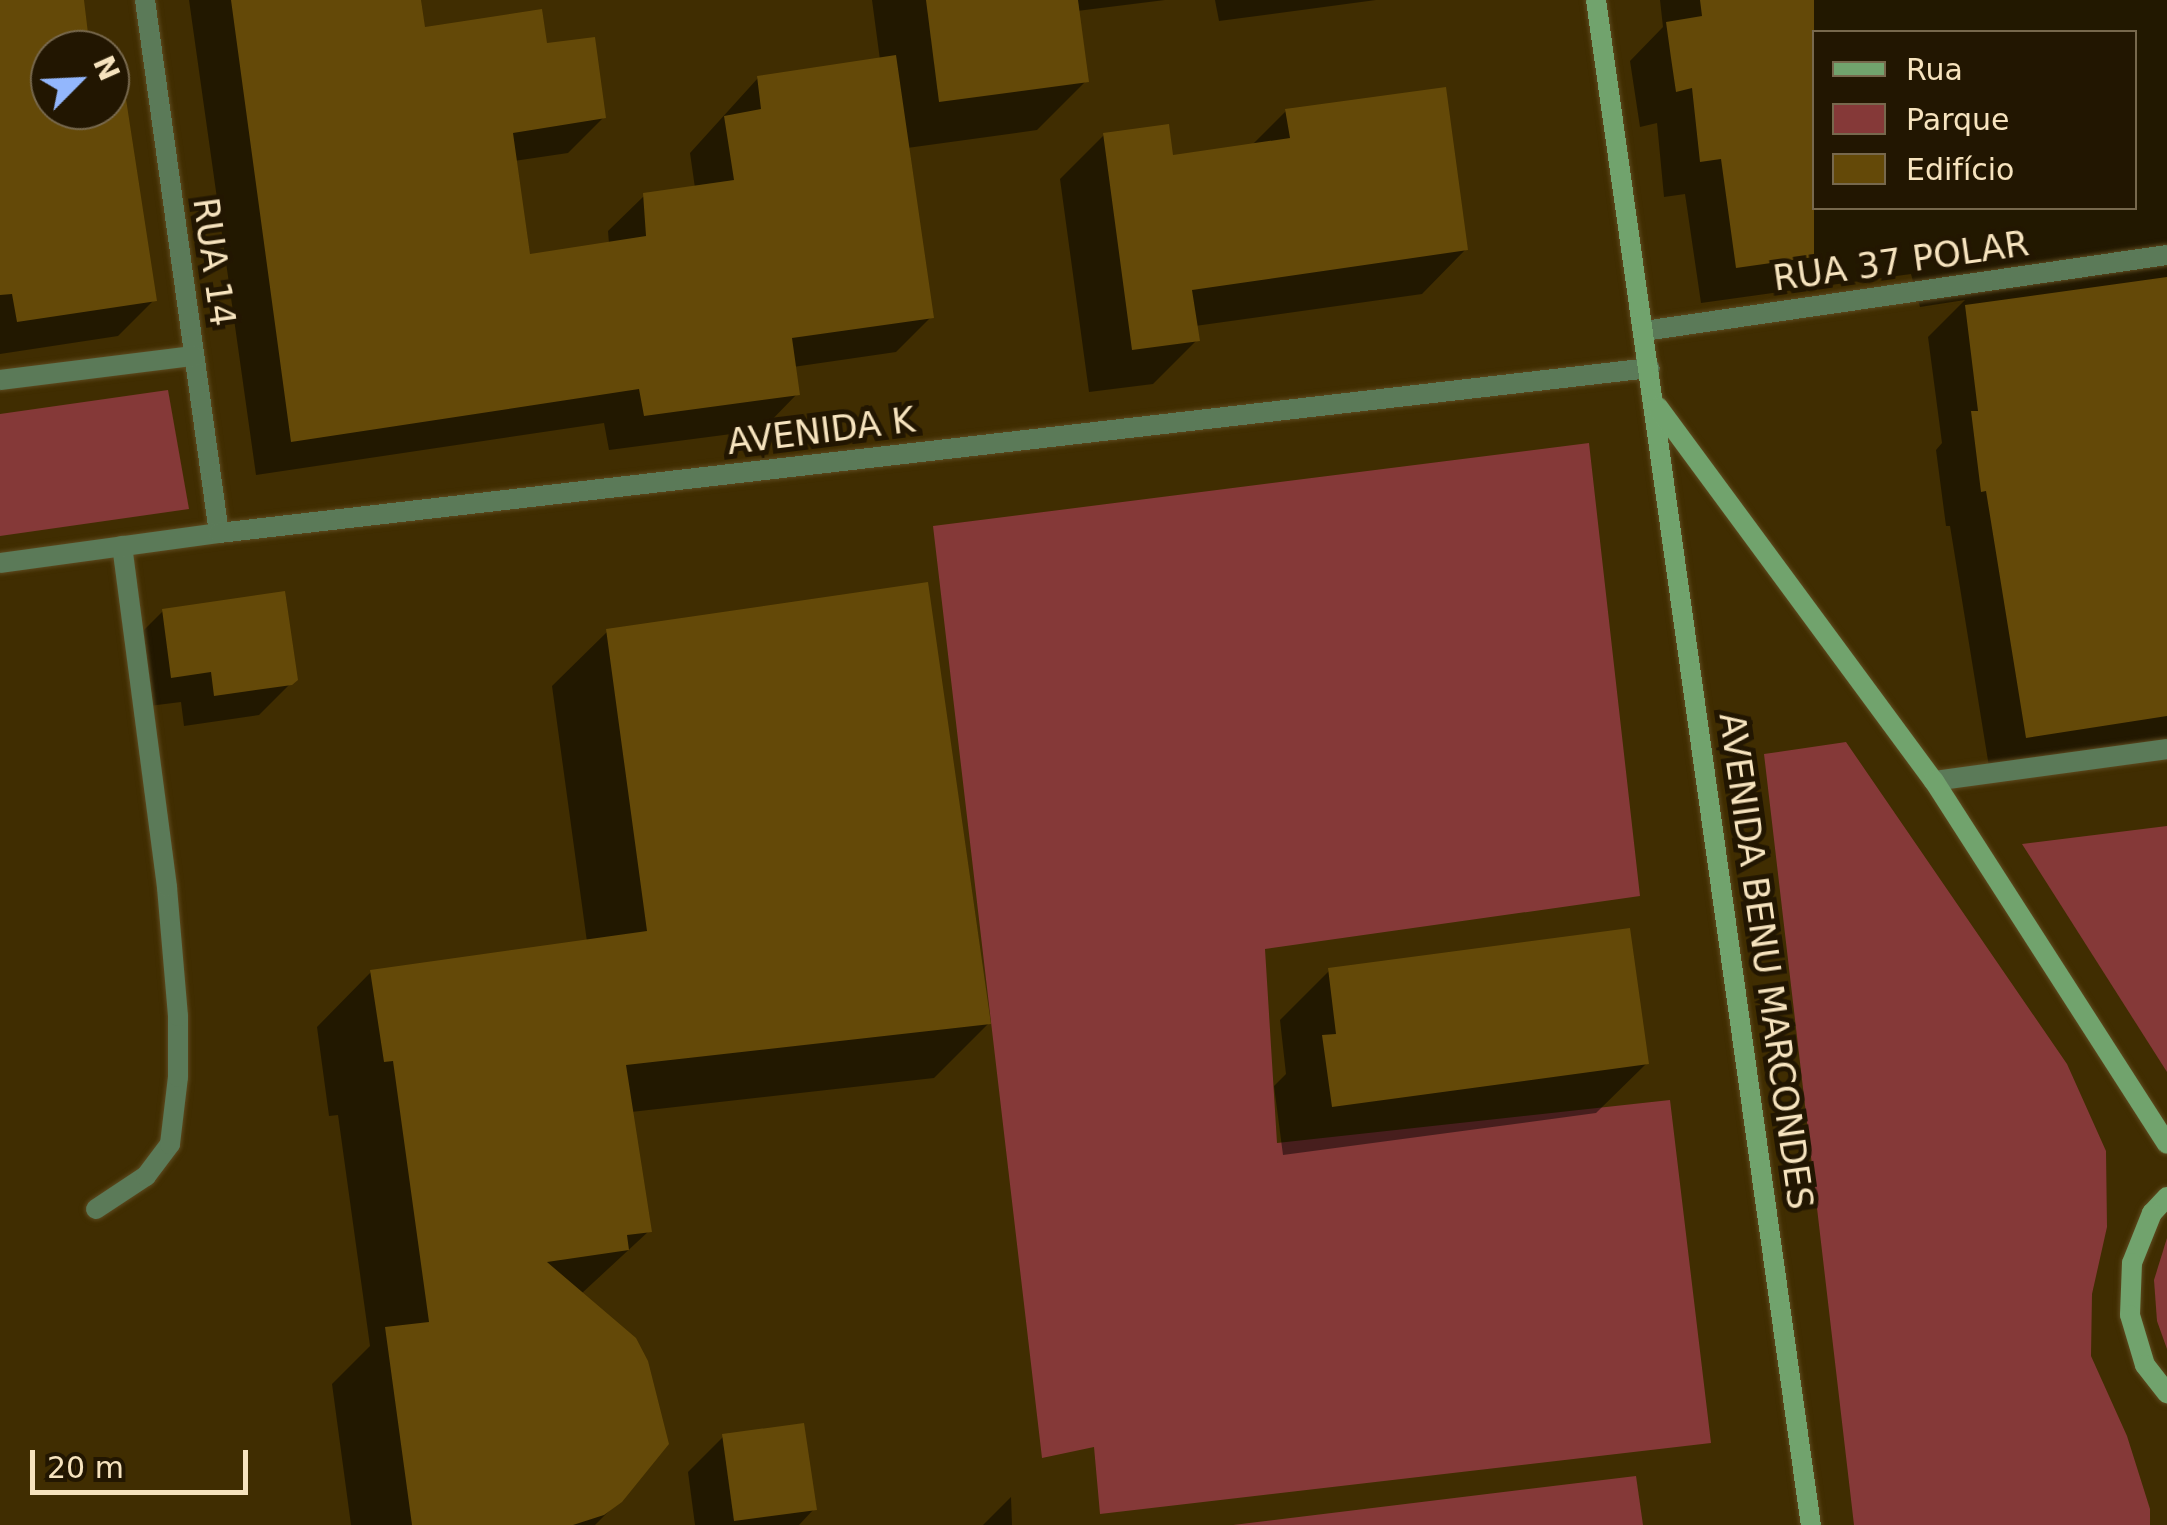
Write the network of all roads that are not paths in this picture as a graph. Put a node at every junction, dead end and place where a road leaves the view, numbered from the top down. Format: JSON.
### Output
{"nodes":[{"id":1,"x":144,"y":0,"type":"edge"},
{"id":2,"x":1596,"y":0,"type":"edge"},
{"id":3,"x":2167,"y":255,"type":"edge"},
{"id":4,"x":1644,"y":331,"type":"junction"},
{"id":5,"x":194,"y":356,"type":"junction"},
{"id":6,"x":1650,"y":368,"type":"junction"},
{"id":7,"x":0,"y":380,"type":"edge"},
{"id":8,"x":1656,"y":406,"type":"junction"},
{"id":9,"x":219,"y":533,"type":"junction"},
{"id":10,"x":122,"y":546,"type":"junction"},
{"id":11,"x":0,"y":562,"type":"edge"},
{"id":12,"x":2167,"y":749,"type":"edge"},
{"id":13,"x":1934,"y":780,"type":"junction"},
{"id":14,"x":2167,"y":1144,"type":"edge"},
{"id":15,"x":2167,"y":1197,"type":"edge"},
{"id":16,"x":96,"y":1209,"type":"dead end"},
{"id":17,"x":2167,"y":1393,"type":"edge"},
{"id":18,"x":1810,"y":1525,"type":"edge"}],
"edges":[{"from":1,"to":5,"type":"street","name":"RUA 14"},
{"from":2,"to":4,"type":"street","name":"AVENIDA BENU MARCONDES"},
{"from":3,"to":4,"type":"street","name":"RUA 37 POLAR"},
{"from":4,"to":6,"type":"street","name":"AVENIDA BENU MARCONDES"},
{"from":5,"to":7,"type":"street"},
{"from":5,"to":9,"type":"street","name":"RUA 14"},
{"from":6,"to":8,"type":"street","name":"AVENIDA BENU MARCONDES"},
{"from":6,"to":9,"type":"street","name":"AVENIDA K"},
{"from":8,"to":13,"type":"street","name":"AVENIDA BENU MARCONDES"},
{"from":8,"to":18,"type":"street","name":"AVENIDA BENU MARCONDES"},
{"from":9,"to":10,"type":"street","name":"AVENIDA K"},
{"from":10,"to":11,"type":"street","name":"AVENIDA K"},
{"from":10,"to":16,"type":"street"},
{"from":12,"to":13,"type":"street"},
{"from":13,"to":14,"type":"street","name":"AVENIDA BENU MARCONDES"},
{"from":15,"to":17,"type":"street"}]}
